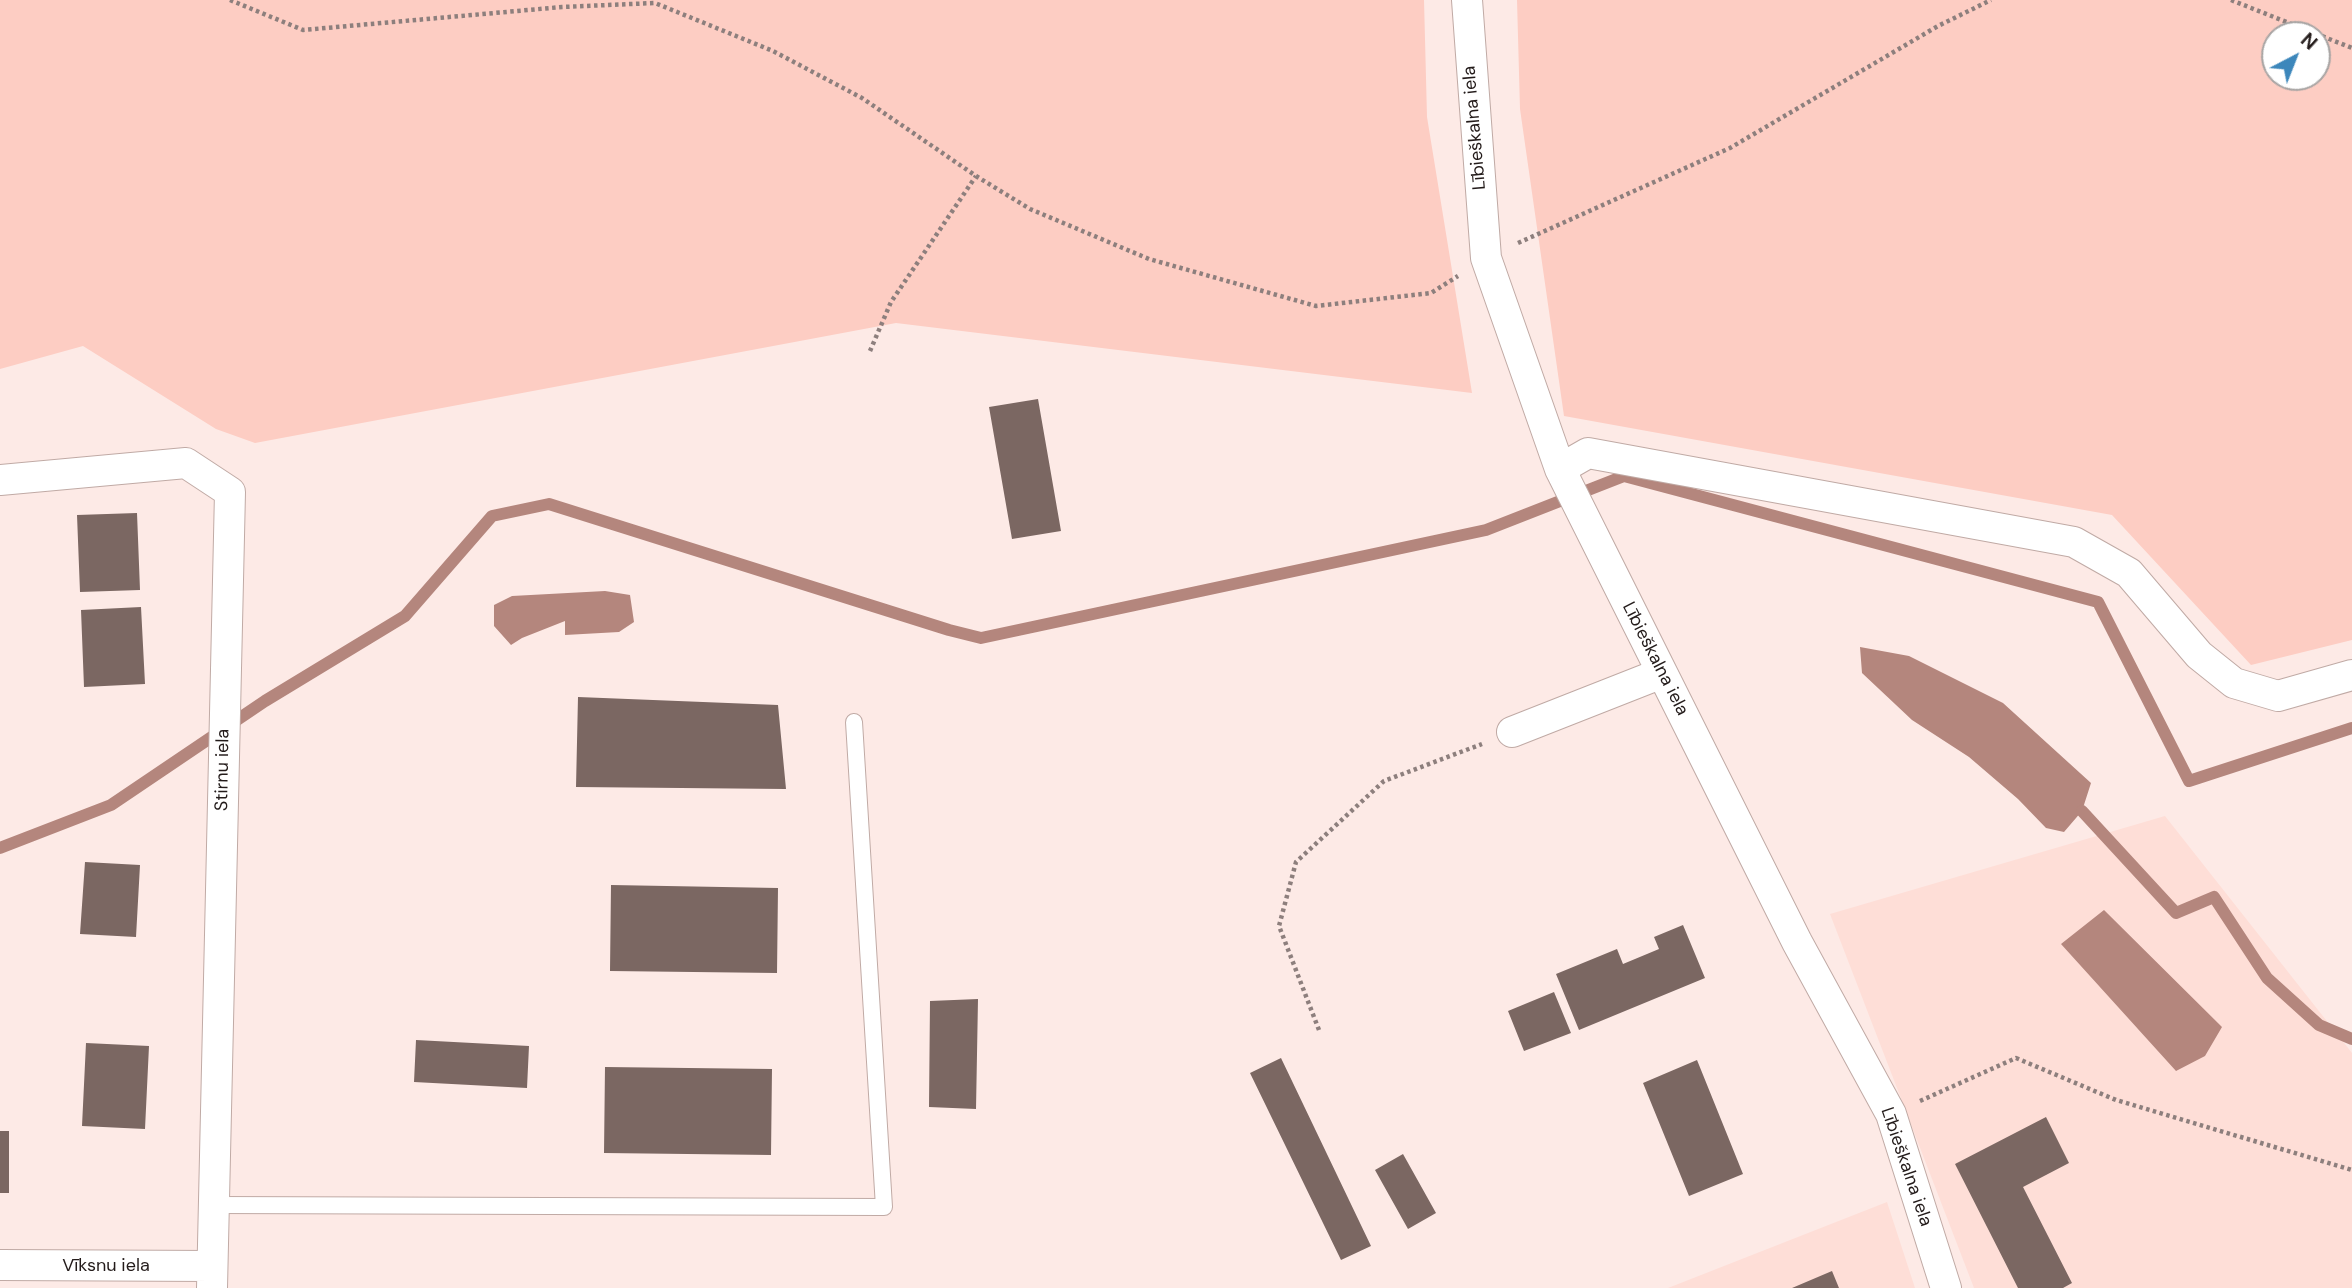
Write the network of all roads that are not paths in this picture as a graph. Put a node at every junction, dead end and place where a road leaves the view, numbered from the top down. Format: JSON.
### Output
{"nodes":[{"id":1,"x":1467,"y":0,"type":"edge"},
{"id":2,"x":1560,"y":469,"type":"junction"},
{"id":3,"x":0,"y":480,"type":"edge"},
{"id":4,"x":1662,"y":673,"type":"junction"},
{"id":5,"x":2352,"y":675,"type":"edge"},
{"id":6,"x":854,"y":722,"type":"dead end"},
{"id":7,"x":1512,"y":732,"type":"road end"},
{"id":8,"x":213,"y":1205,"type":"junction"},
{"id":9,"x":0,"y":1265,"type":"edge"},
{"id":10,"x":212,"y":1277,"type":"edge"},
{"id":11,"x":1947,"y":1288,"type":"edge"}],
"edges":[{"from":1,"to":2,"type":"street","name":"Lībieškalna iela"},
{"from":2,"to":4,"type":"street","name":"Lībieškalna iela"},
{"from":2,"to":5,"type":"street"},
{"from":3,"to":8,"type":"street","name":"Stirnu iela"},
{"from":4,"to":7,"type":"street"},
{"from":4,"to":11,"type":"street","name":"Lībieškalna iela"},
{"from":6,"to":8,"type":"lane"},
{"from":8,"to":10,"type":"street","name":"Stirnu iela"},
{"from":9,"to":10,"type":"street","name":"Vīksnu iela"}]}
